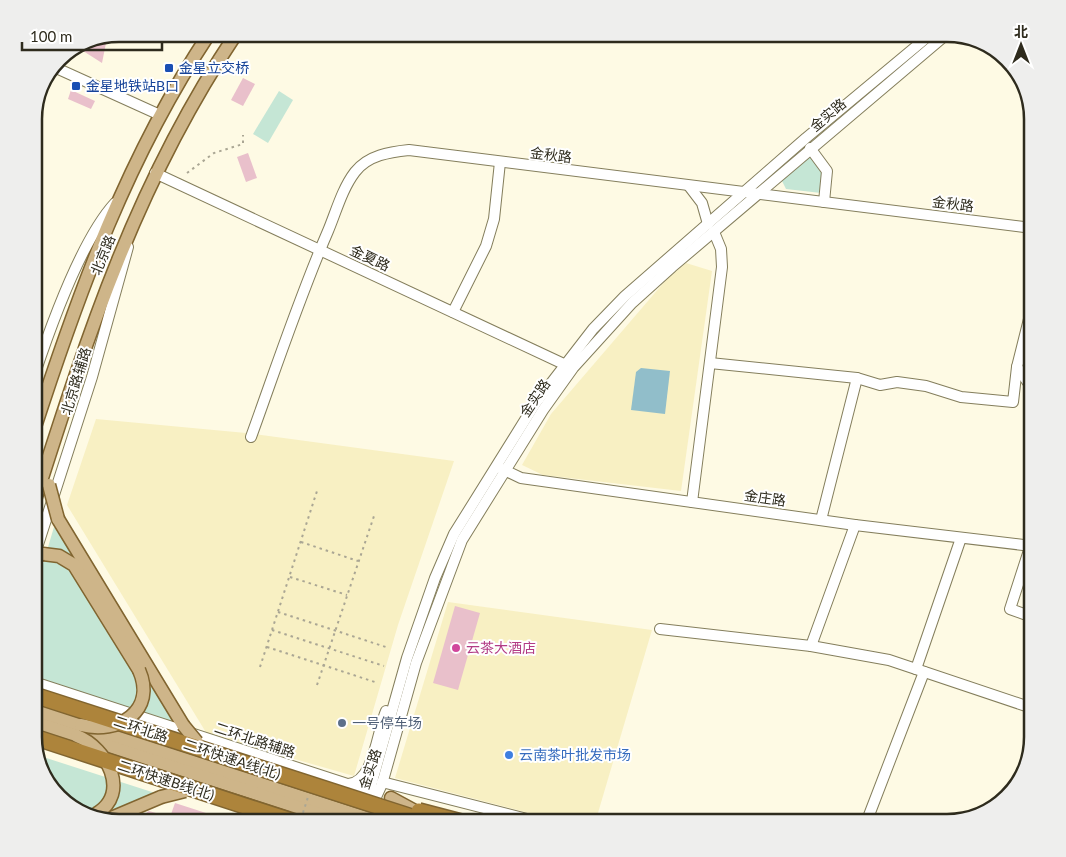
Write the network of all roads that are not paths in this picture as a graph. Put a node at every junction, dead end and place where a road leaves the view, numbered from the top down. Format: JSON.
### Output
{"nodes":[{"id":1,"x":203,"y":42,"type":"edge"},
{"id":2,"x":231,"y":42,"type":"edge"},
{"id":3,"x":922,"y":42,"type":"edge"},
{"id":4,"x":937,"y":42,"type":"edge"},
{"id":5,"x":61,"y":70,"type":"edge"},
{"id":6,"x":160,"y":115,"type":"junction"},
{"id":7,"x":810,"y":148,"type":"junction"},
{"id":8,"x":500,"y":162,"type":"junction"},
{"id":9,"x":155,"y":173,"type":"junction"},
{"id":10,"x":689,"y":186,"type":"junction"},
{"id":11,"x":746,"y":191,"type":"junction"},
{"id":12,"x":759,"y":195,"type":"junction"},
{"id":13,"x":117,"y":201,"type":"junction"},
{"id":14,"x":824,"y":202,"type":"junction"},
{"id":15,"x":138,"y":210,"type":"junction"},
{"id":16,"x":1024,"y":227,"type":"edge"},
{"id":17,"x":711,"y":228,"type":"junction"},
{"id":18,"x":320,"y":249,"type":"junction"},
{"id":19,"x":453,"y":312,"type":"junction"},
{"id":20,"x":1024,"y":339,"type":"edge"},
{"id":21,"x":43,"y":354,"type":"edge"},
{"id":22,"x":710,"y":363,"type":"junction"},
{"id":23,"x":569,"y":366,"type":"junction"},
{"id":24,"x":1017,"y":367,"type":"junction"},
{"id":25,"x":1024,"y":377,"type":"edge"},
{"id":26,"x":857,"y":378,"type":"junction"},
{"id":27,"x":43,"y":404,"type":"edge"},
{"id":28,"x":61,"y":419,"type":"junction"},
{"id":29,"x":251,"y":437,"type":"dead end"},
{"id":30,"x":502,"y":468,"type":"junction"},
{"id":31,"x":43,"y":475,"type":"edge"},
{"id":32,"x":692,"y":502,"type":"junction"},
{"id":33,"x":821,"y":520,"type":"junction"},
{"id":34,"x":855,"y":524,"type":"junction"},
{"id":35,"x":43,"y":536,"type":"edge"},
{"id":36,"x":961,"y":538,"type":"junction"},
{"id":37,"x":1024,"y":544,"type":"edge"},
{"id":38,"x":43,"y":556,"type":"edge"},
{"id":39,"x":1024,"y":568,"type":"edge"},
{"id":40,"x":1024,"y":615,"type":"edge"},
{"id":41,"x":660,"y":629,"type":"dead end"},
{"id":42,"x":810,"y":646,"type":"junction"},
{"id":43,"x":920,"y":671,"type":"junction"},
{"id":44,"x":43,"y":685,"type":"edge"},
{"id":45,"x":398,"y":691,"type":"junction"},
{"id":46,"x":43,"y":698,"type":"edge"},
{"id":47,"x":1024,"y":705,"type":"edge"},
{"id":48,"x":43,"y":714,"type":"edge"},
{"id":49,"x":43,"y":724,"type":"edge"},
{"id":50,"x":79,"y":731,"type":"junction"},
{"id":51,"x":43,"y":741,"type":"edge"},
{"id":52,"x":43,"y":745,"type":"edge"},
{"id":53,"x":382,"y":782,"type":"junction"},
{"id":54,"x":346,"y":784,"type":"junction"},
{"id":55,"x":306,"y":785,"type":"junction"},
{"id":56,"x":249,"y":786,"type":"junction"},
{"id":57,"x":374,"y":793,"type":"junction"},
{"id":58,"x":392,"y":798,"type":"junction"},
{"id":59,"x":99,"y":811,"type":"edge"},
{"id":60,"x":120,"y":814,"type":"edge"},
{"id":61,"x":257,"y":814,"type":"edge"},
{"id":62,"x":271,"y":814,"type":"edge"},
{"id":63,"x":323,"y":814,"type":"edge"},
{"id":64,"x":342,"y":814,"type":"edge"},
{"id":65,"x":367,"y":814,"type":"edge"},
{"id":66,"x":401,"y":814,"type":"edge"},
{"id":67,"x":421,"y":814,"type":"edge"},
{"id":68,"x":429,"y":814,"type":"edge"},
{"id":69,"x":440,"y":814,"type":"edge"},
{"id":70,"x":508,"y":814,"type":"edge"},
{"id":71,"x":870,"y":814,"type":"edge"}],
"edges":[{"from":1,"to":6,"type":"main road","name":"北京路"},
{"from":2,"to":9,"type":"main road","name":"北京路"},
{"from":3,"to":11,"type":"street","name":"金实路"},
{"from":4,"to":7,"type":"street","name":"金实路"},
{"from":5,"to":6,"type":"street"},
{"from":6,"to":13,"type":"main road","name":"北京路"},
{"from":7,"to":12,"type":"street","name":"金实路"},
{"from":7,"to":14,"type":"street"},
{"from":8,"to":10,"type":"street","name":"金秋路"},
{"from":8,"to":18,"type":"street","name":"金秋路"},
{"from":8,"to":19,"type":"street"},
{"from":9,"to":15,"type":"main road","name":"北京路"},
{"from":9,"to":18,"type":"street","name":"金夏路"},
{"from":10,"to":11,"type":"street","name":"金秋路"},
{"from":10,"to":17,"type":"street"},
{"from":11,"to":12,"type":"street","name":"金秋路"},
{"from":11,"to":17,"type":"street","name":"金实路"},
{"from":12,"to":14,"type":"street","name":"金秋路"},
{"from":12,"to":17,"type":"street","name":"金实路"},
{"from":13,"to":21,"type":"street"},
{"from":13,"to":27,"type":"main road","name":"北京路"},
{"from":14,"to":16,"type":"street","name":"金秋路"},
{"from":15,"to":28,"type":"main road","name":"北京路"},
{"from":15,"to":35,"type":"street","name":"北京路辅路"},
{"from":17,"to":22,"type":"street"},
{"from":17,"to":23,"type":"street","name":"金实路"},
{"from":18,"to":19,"type":"street","name":"金夏路"},
{"from":18,"to":29,"type":"street","name":"金秋路"},
{"from":19,"to":23,"type":"street","name":"金夏路"},
{"from":20,"to":24,"type":"street"},
{"from":22,"to":26,"type":"street"},
{"from":22,"to":32,"type":"street"},
{"from":23,"to":30,"type":"street","name":"金实路"},
{"from":24,"to":25,"type":"street"},
{"from":24,"to":26,"type":"street"},
{"from":26,"to":33,"type":"street"},
{"from":28,"to":31,"type":"main road","name":"北京路"},
{"from":28,"to":56,"type":"main road","bridge":true},
{"from":30,"to":32,"type":"street","name":"金庄路"},
{"from":30,"to":45,"type":"street","name":"金实路"},
{"from":30,"to":53,"type":"street","name":"金实路"},
{"from":32,"to":33,"type":"street","name":"金庄路"},
{"from":33,"to":34,"type":"street","name":"金庄路"},
{"from":34,"to":36,"type":"street","name":"金庄路"},
{"from":34,"to":42,"type":"street"},
{"from":36,"to":37,"type":"street","name":"金庄路"},
{"from":36,"to":43,"type":"street"},
{"from":38,"to":50,"type":"main road","bridge":true},
{"from":39,"to":40,"type":"street"},
{"from":41,"to":42,"type":"street"},
{"from":42,"to":43,"type":"street"},
{"from":43,"to":47,"type":"street"},
{"from":43,"to":71,"type":"street"},
{"from":44,"to":54,"type":"street","name":"二环北路辅路"},
{"from":45,"to":54,"type":"street"},
{"from":45,"to":57,"type":"street","name":"金实路"},
{"from":46,"to":55,"type":"highway","name":"二环快速A线(北)","bridge":true},
{"from":48,"to":50,"type":"main road","name":"二环北路"},
{"from":49,"to":50,"type":"main road","name":"二环北路"},
{"from":50,"to":56,"type":"main road","name":"二环北路","bridge":true},
{"from":50,"to":59,"type":"main road","bridge":true},
{"from":51,"to":62,"type":"highway","name":"二环快速B线(北)","bridge":true},
{"from":52,"to":61,"type":"street"},
{"from":53,"to":57,"type":"street","name":"金实路"},
{"from":53,"to":70,"type":"street"},
{"from":54,"to":57,"type":"street","name":"二环北路辅路"},
{"from":55,"to":66,"type":"highway","name":"二环快速A线(北)","bridge":true},
{"from":55,"to":68,"type":"highway","bridge":true},
{"from":56,"to":60,"type":"main road","bridge":true},
{"from":56,"to":63,"type":"main road","name":"二环北路"},
{"from":56,"to":64,"type":"main road","name":"二环北路"},
{"from":57,"to":58,"type":"street","name":"二环北路辅路"},
{"from":57,"to":65,"type":"street","name":"金实路"},
{"from":58,"to":67,"type":"main road"},
{"from":58,"to":69,"type":"street","name":"二环北路辅路"}]}
